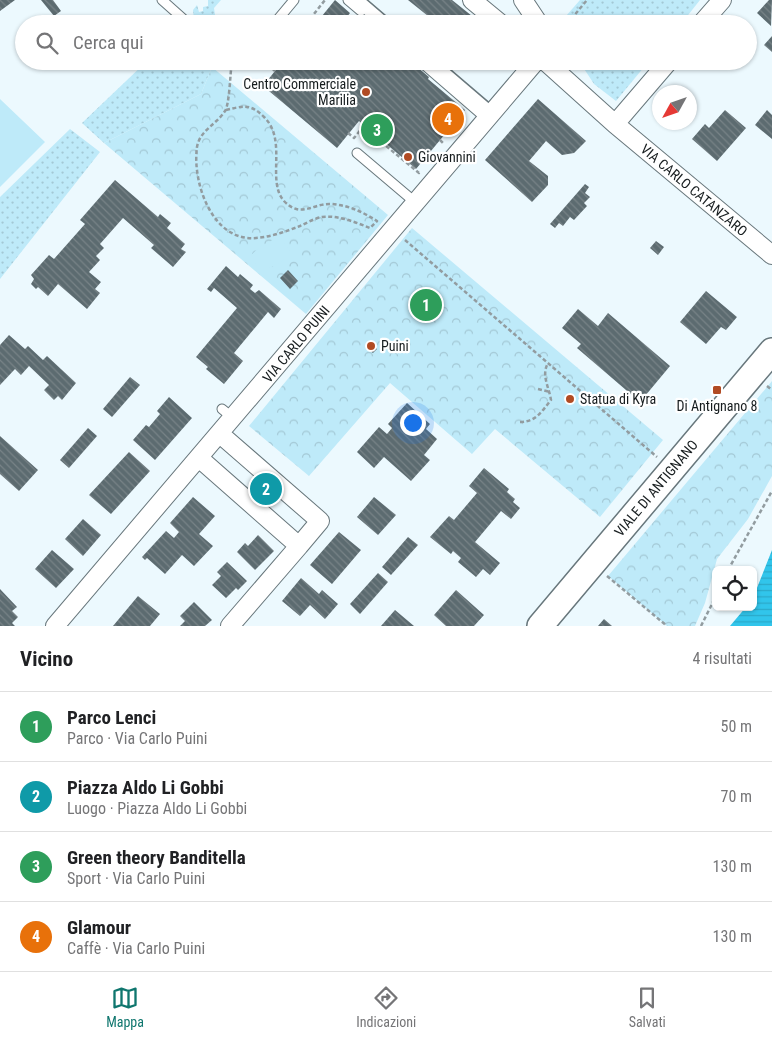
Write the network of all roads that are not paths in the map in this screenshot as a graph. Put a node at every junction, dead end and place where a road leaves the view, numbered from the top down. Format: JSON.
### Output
{"nodes":[{"id":1,"x":162,"y":0,"type":"edge"},
{"id":2,"x":294,"y":0,"type":"edge"},
{"id":3,"x":348,"y":0,"type":"edge"},
{"id":4,"x":357,"y":0,"type":"edge"},
{"id":5,"x":472,"y":0,"type":"edge"},
{"id":6,"x":523,"y":0,"type":"edge"},
{"id":7,"x":722,"y":0,"type":"edge"},
{"id":8,"x":179,"y":15,"type":"edge"},
{"id":9,"x":282,"y":15,"type":"edge"},
{"id":10,"x":366,"y":15,"type":"edge"},
{"id":11,"x":374,"y":15,"type":"edge"},
{"id":12,"x":490,"y":15,"type":"edge"},
{"id":13,"x":533,"y":15,"type":"edge"},
{"id":14,"x":709,"y":15,"type":"edge"},
{"id":15,"x":431,"y":70,"type":"edge"},
{"id":16,"x":440,"y":70,"type":"edge"},
{"id":17,"x":528,"y":70,"type":"edge"},
{"id":18,"x":561,"y":70,"type":"edge"},
{"id":19,"x":661,"y":70,"type":"edge"},
{"id":20,"x":490,"y":116,"type":"junction"},
{"id":21,"x":615,"y":124,"type":"junction"},
{"id":22,"x":357,"y":153,"type":"dead end"},
{"id":23,"x":416,"y":203,"type":"junction"},
{"id":24,"x":772,"y":256,"type":"edge"},
{"id":25,"x":772,"y":351,"type":"edge"},
{"id":26,"x":220,"y":434,"type":"junction"},
{"id":27,"x":198,"y":458,"type":"junction"},
{"id":28,"x":299,"y":546,"type":"junction"},
{"id":29,"x":55,"y":626,"type":"edge"},
{"id":30,"x":230,"y":626,"type":"edge"},
{"id":31,"x":540,"y":626,"type":"edge"}],
"edges":[{"from":1,"to":8,"type":"lane"},
{"from":2,"to":9,"type":"lane"},
{"from":3,"to":10,"type":"lane"},
{"from":4,"to":11,"type":"street"},
{"from":5,"to":12,"type":"street"},
{"from":6,"to":13,"type":"street"},
{"from":7,"to":14,"type":"street"},
{"from":15,"to":20,"type":"lane"},
{"from":16,"to":20,"type":"street"},
{"from":17,"to":20,"type":"street","name":"VIA CARLO PUINI"},
{"from":18,"to":21,"type":"street","name":"VIA CARLO CATANZARO"},
{"from":19,"to":21,"type":"street"},
{"from":20,"to":23,"type":"street","name":"VIA CARLO PUINI"},
{"from":21,"to":24,"type":"street","name":"VIA CARLO CATANZARO"},
{"from":22,"to":23,"type":"lane"},
{"from":23,"to":26,"type":"street","name":"VIA CARLO PUINI"},
{"from":25,"to":31,"type":"main road","name":"VIALE DI ANTIGNANO"},
{"from":26,"to":27,"type":"street","name":"VIA CARLO PUINI"},
{"from":26,"to":28,"type":"street"},
{"from":27,"to":28,"type":"street"},
{"from":27,"to":29,"type":"street","name":"VIA CARLO PUINI"},
{"from":28,"to":30,"type":"street"}]}
